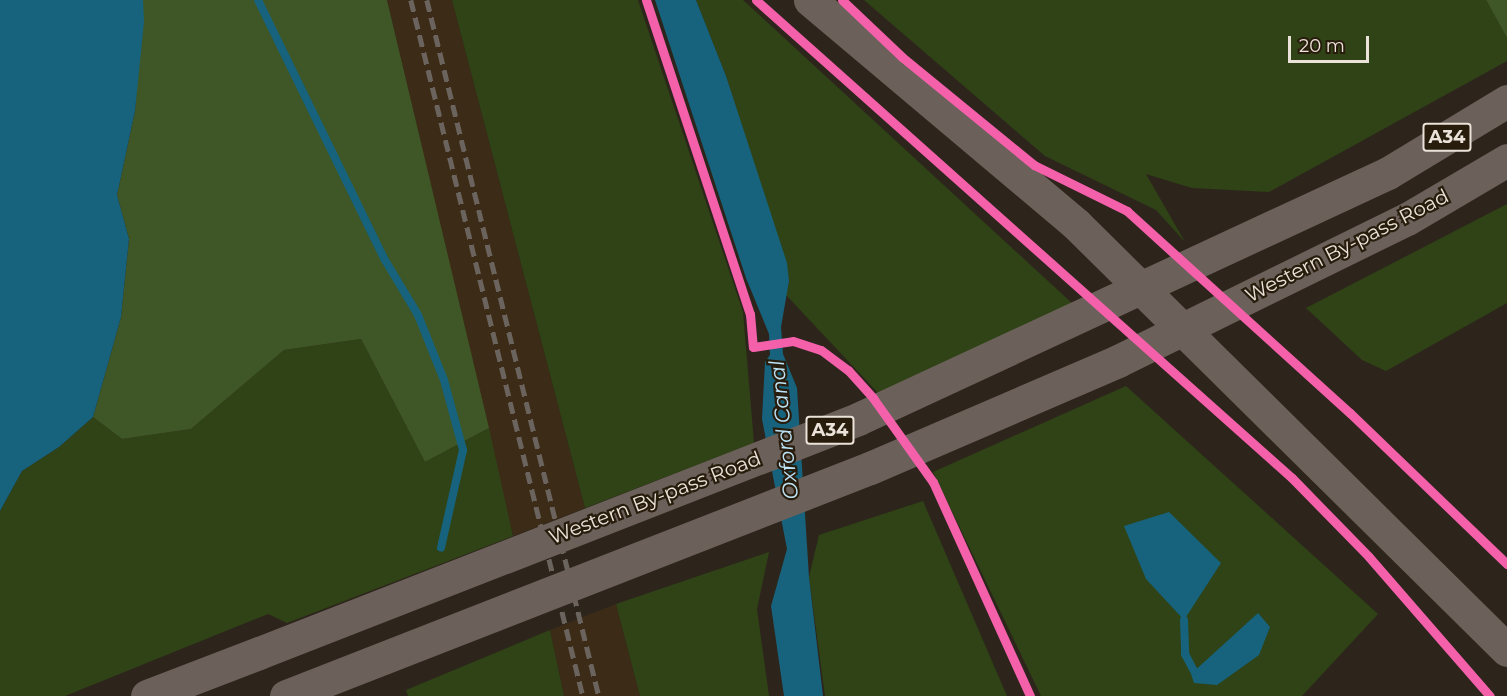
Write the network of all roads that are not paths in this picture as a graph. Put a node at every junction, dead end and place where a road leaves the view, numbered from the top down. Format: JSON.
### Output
{"nodes":[{"id":1,"x":810,"y":0,"type":"edge"},
{"id":2,"x":1507,"y":101,"type":"edge"},
{"id":3,"x":1507,"y":160,"type":"edge"},
{"id":4,"x":1507,"y":650,"type":"edge"},
{"id":5,"x":147,"y":696,"type":"edge"},
{"id":6,"x":286,"y":696,"type":"edge"}],
"edges":[{"from":1,"to":4,"type":"highway"},
{"from":2,"to":5,"type":"highway","name":"Western By-pass Road","number":"A34","bridge":true},
{"from":3,"to":6,"type":"highway","name":"Western By-pass Road","number":"A34","bridge":true}]}
